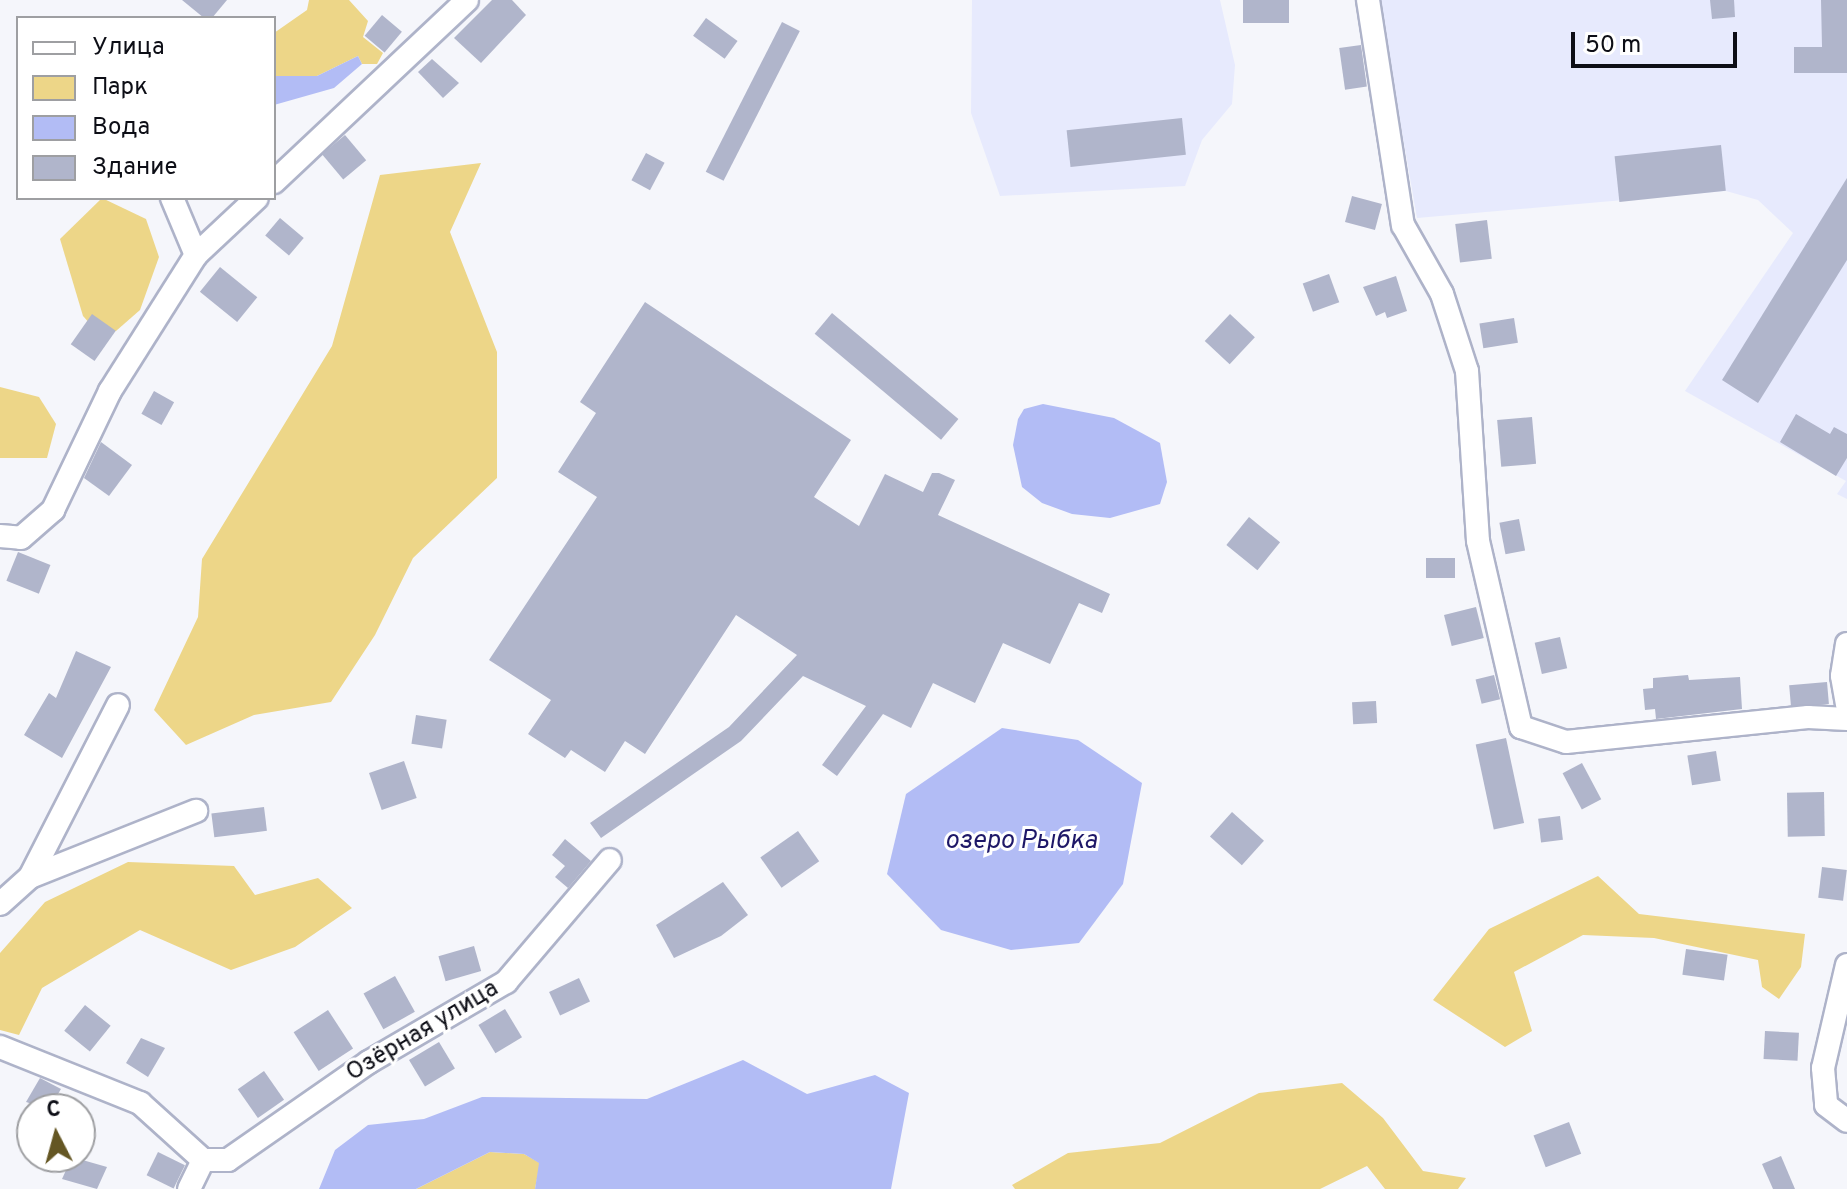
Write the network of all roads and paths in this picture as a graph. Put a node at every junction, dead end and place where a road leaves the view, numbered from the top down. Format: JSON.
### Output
{"nodes":[{"id":1,"x":467,"y":0,"type":"edge"},
{"id":2,"x":1368,"y":0,"type":"edge"},
{"id":3,"x":276,"y":180,"type":"edge"},
{"id":4,"x":173,"y":200,"type":"edge"},
{"id":5,"x":255,"y":200,"type":"edge"},
{"id":6,"x":196,"y":255,"type":"junction"},
{"id":7,"x":0,"y":536,"type":"edge"},
{"id":8,"x":1847,"y":644,"type":"edge"},
{"id":9,"x":118,"y":705,"type":"dead end"},
{"id":10,"x":1847,"y":705,"type":"edge"},
{"id":11,"x":1847,"y":719,"type":"edge"},
{"id":12,"x":196,"y":811,"type":"dead end"},
{"id":13,"x":610,"y":860,"type":"dead end"},
{"id":14,"x":30,"y":877,"type":"junction"},
{"id":15,"x":0,"y":904,"type":"edge"},
{"id":16,"x":1847,"y":965,"type":"edge"},
{"id":17,"x":0,"y":1047,"type":"edge"},
{"id":18,"x":1847,"y":1121,"type":"edge"},
{"id":19,"x":203,"y":1160,"type":"junction"},
{"id":20,"x":189,"y":1189,"type":"edge"}],
"edges":[{"from":1,"to":3,"type":"street"},
{"from":2,"to":11,"type":"street"},
{"from":4,"to":6,"type":"street"},
{"from":5,"to":6,"type":"street"},
{"from":6,"to":7,"type":"street"},
{"from":8,"to":10,"type":"street"},
{"from":9,"to":14,"type":"street"},
{"from":12,"to":14,"type":"street"},
{"from":13,"to":19,"type":"street","name":"Озёрная улица"},
{"from":14,"to":15,"type":"street"},
{"from":16,"to":18,"type":"street"},
{"from":17,"to":19,"type":"street"},
{"from":19,"to":20,"type":"street"}]}
